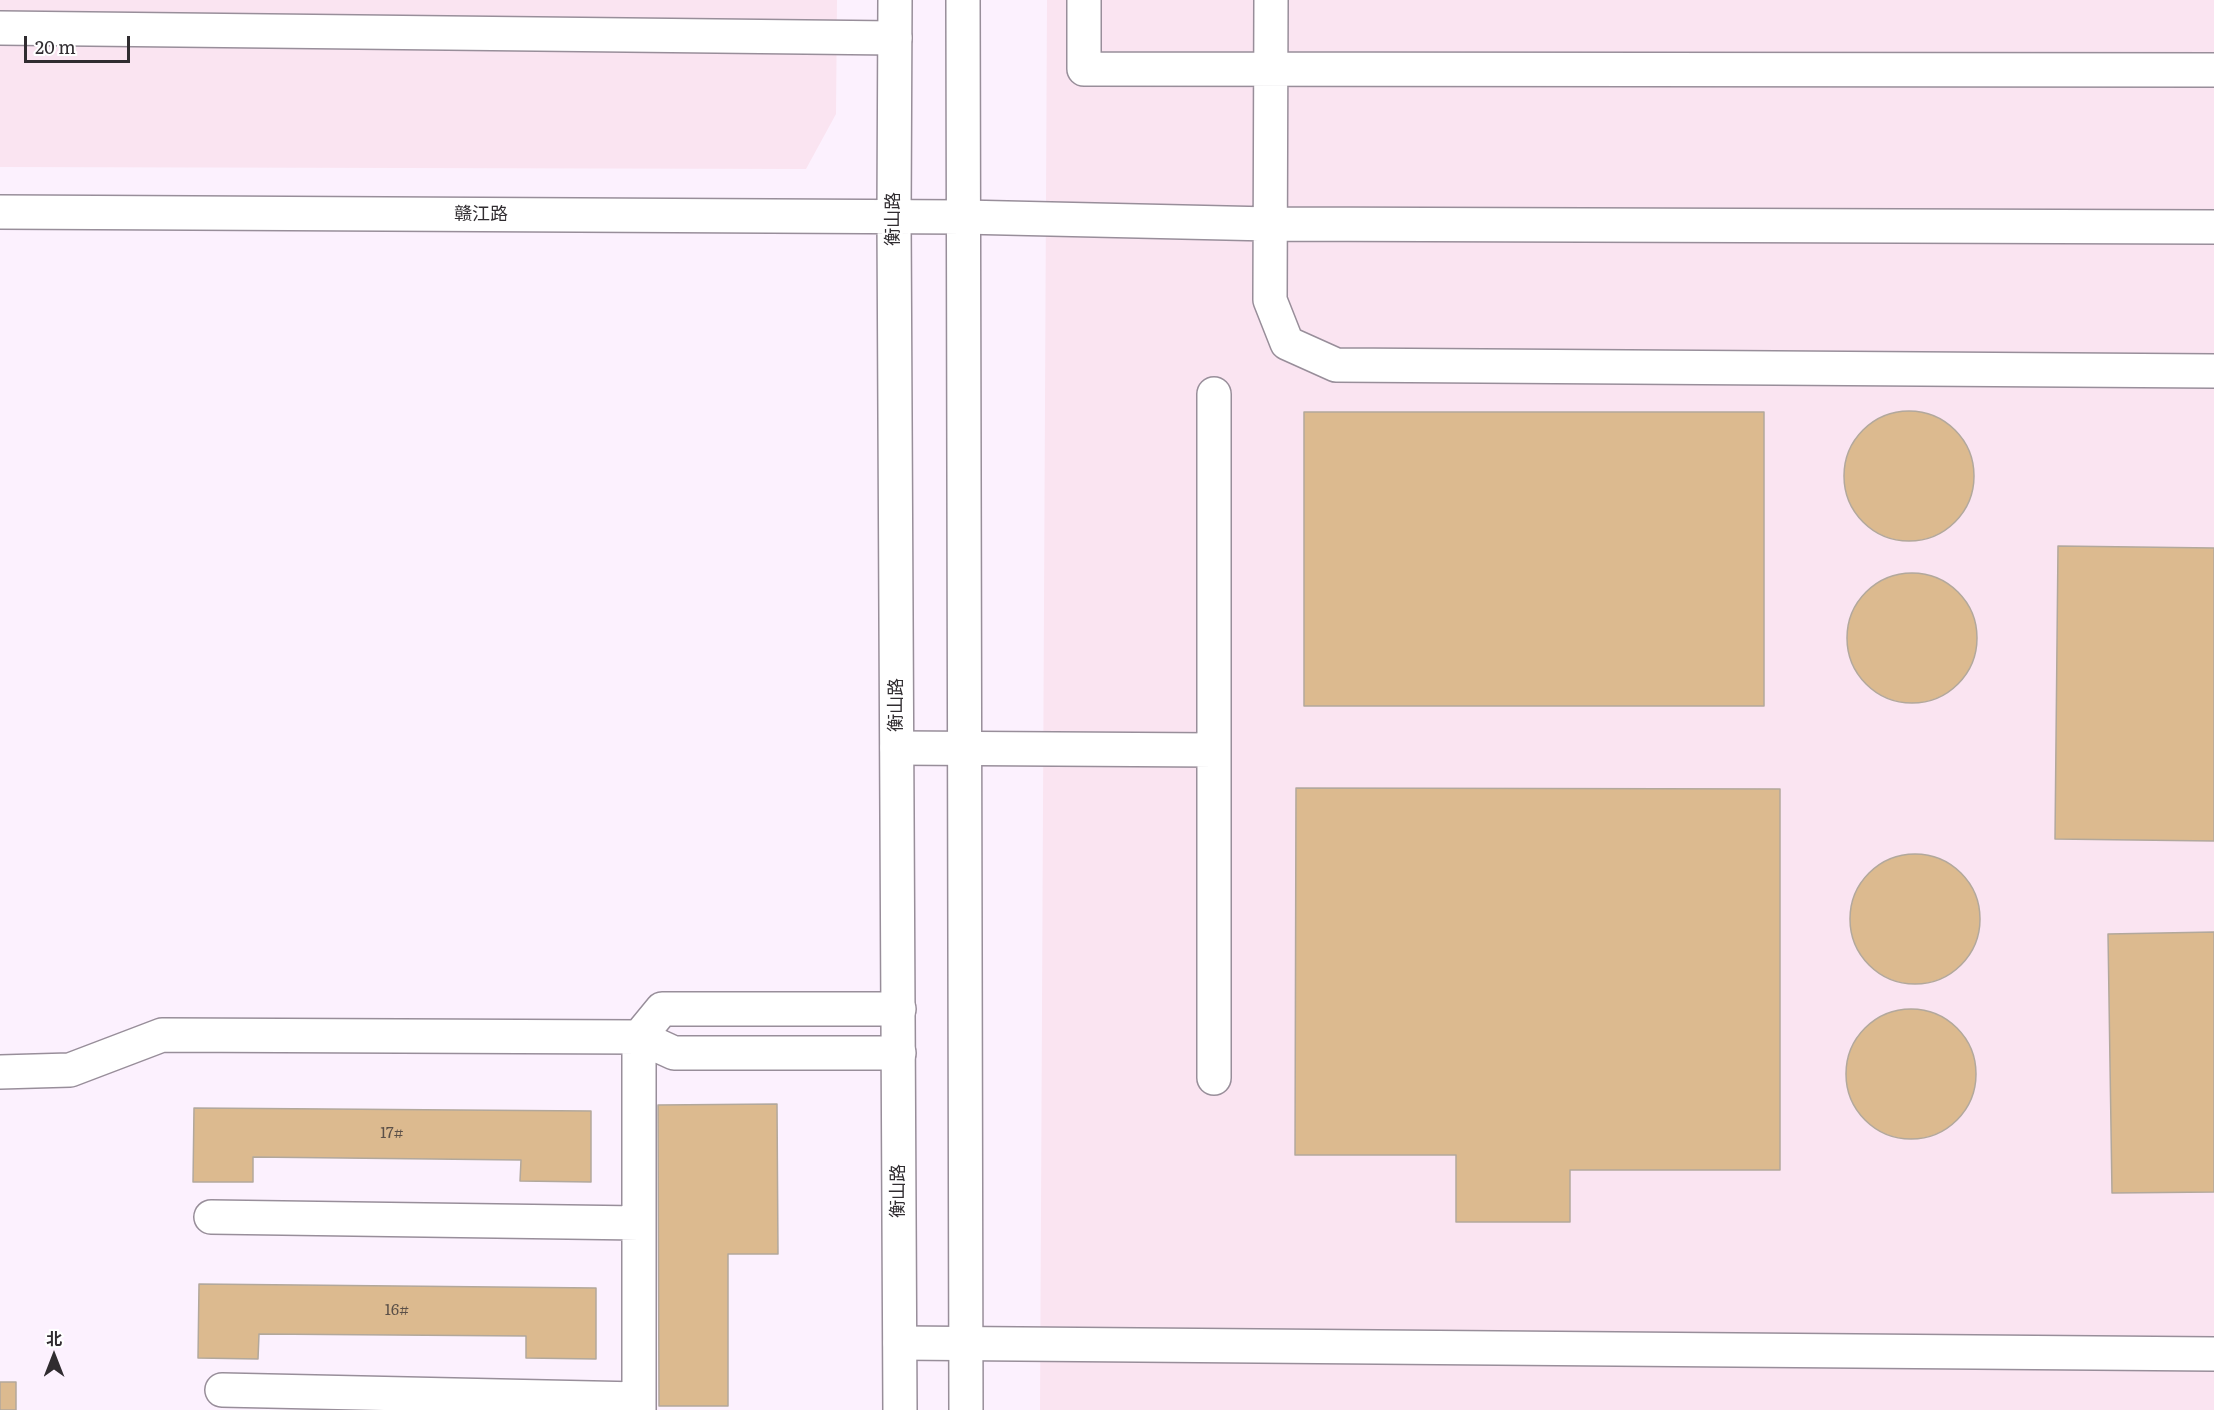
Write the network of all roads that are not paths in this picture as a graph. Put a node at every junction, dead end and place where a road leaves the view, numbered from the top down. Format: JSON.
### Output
{"nodes":[{"id":1,"x":895,"y":0,"type":"edge"},
{"id":2,"x":963,"y":0,"type":"edge"},
{"id":3,"x":1084,"y":0,"type":"edge"},
{"id":4,"x":1271,"y":0,"type":"edge"},
{"id":5,"x":0,"y":28,"type":"edge"},
{"id":6,"x":895,"y":38,"type":"junction"},
{"id":7,"x":1271,"y":69,"type":"junction"},
{"id":8,"x":2214,"y":70,"type":"edge"},
{"id":9,"x":0,"y":212,"type":"edge"},
{"id":10,"x":894,"y":217,"type":"junction"},
{"id":11,"x":963,"y":217,"type":"junction"},
{"id":12,"x":1270,"y":224,"type":"junction"},
{"id":13,"x":2214,"y":227,"type":"edge"},
{"id":14,"x":2214,"y":371,"type":"edge"},
{"id":15,"x":1214,"y":394,"type":"dead end"},
{"id":16,"x":897,"y":748,"type":"junction"},
{"id":17,"x":965,"y":749,"type":"junction"},
{"id":18,"x":1214,"y":750,"type":"junction"},
{"id":19,"x":899,"y":1009,"type":"junction"},
{"id":20,"x":639,"y":1037,"type":"junction"},
{"id":21,"x":899,"y":1053,"type":"junction"},
{"id":22,"x":0,"y":1072,"type":"edge"},
{"id":23,"x":1214,"y":1078,"type":"dead end"},
{"id":24,"x":211,"y":1217,"type":"dead end"},
{"id":25,"x":639,"y":1223,"type":"junction"},
{"id":26,"x":900,"y":1343,"type":"junction"},
{"id":27,"x":966,"y":1343,"type":"junction"},
{"id":28,"x":2214,"y":1354,"type":"edge"},
{"id":29,"x":222,"y":1390,"type":"dead end"},
{"id":30,"x":639,"y":1405,"type":"edge"},
{"id":31,"x":900,"y":1410,"type":"edge"},
{"id":32,"x":966,"y":1410,"type":"edge"}],
"edges":[{"from":1,"to":6,"type":"street","name":"衡山路"},
{"from":2,"to":11,"type":"street"},
{"from":3,"to":7,"type":"street"},
{"from":4,"to":7,"type":"street"},
{"from":5,"to":6,"type":"street"},
{"from":6,"to":10,"type":"street","name":"衡山路"},
{"from":7,"to":8,"type":"street"},
{"from":7,"to":12,"type":"street"},
{"from":9,"to":10,"type":"street","name":"赣江路"},
{"from":10,"to":11,"type":"street","name":"赣江路"},
{"from":10,"to":16,"type":"street","name":"衡山路"},
{"from":11,"to":12,"type":"street","name":"赣江路"},
{"from":11,"to":17,"type":"street"},
{"from":12,"to":13,"type":"street","name":"赣江路"},
{"from":12,"to":14,"type":"street"},
{"from":15,"to":18,"type":"street"},
{"from":16,"to":17,"type":"street"},
{"from":16,"to":19,"type":"street","name":"衡山路"},
{"from":17,"to":18,"type":"street"},
{"from":17,"to":27,"type":"street"},
{"from":18,"to":23,"type":"street"},
{"from":19,"to":20,"type":"street"},
{"from":19,"to":21,"type":"street","name":"衡山路"},
{"from":20,"to":21,"type":"street"},
{"from":20,"to":22,"type":"street"},
{"from":20,"to":25,"type":"street"},
{"from":21,"to":26,"type":"street","name":"衡山路"},
{"from":24,"to":25,"type":"street"},
{"from":25,"to":30,"type":"street"},
{"from":26,"to":27,"type":"street"},
{"from":26,"to":31,"type":"street","name":"衡山路"},
{"from":27,"to":28,"type":"street"},
{"from":27,"to":32,"type":"street"},
{"from":29,"to":30,"type":"street"}]}
